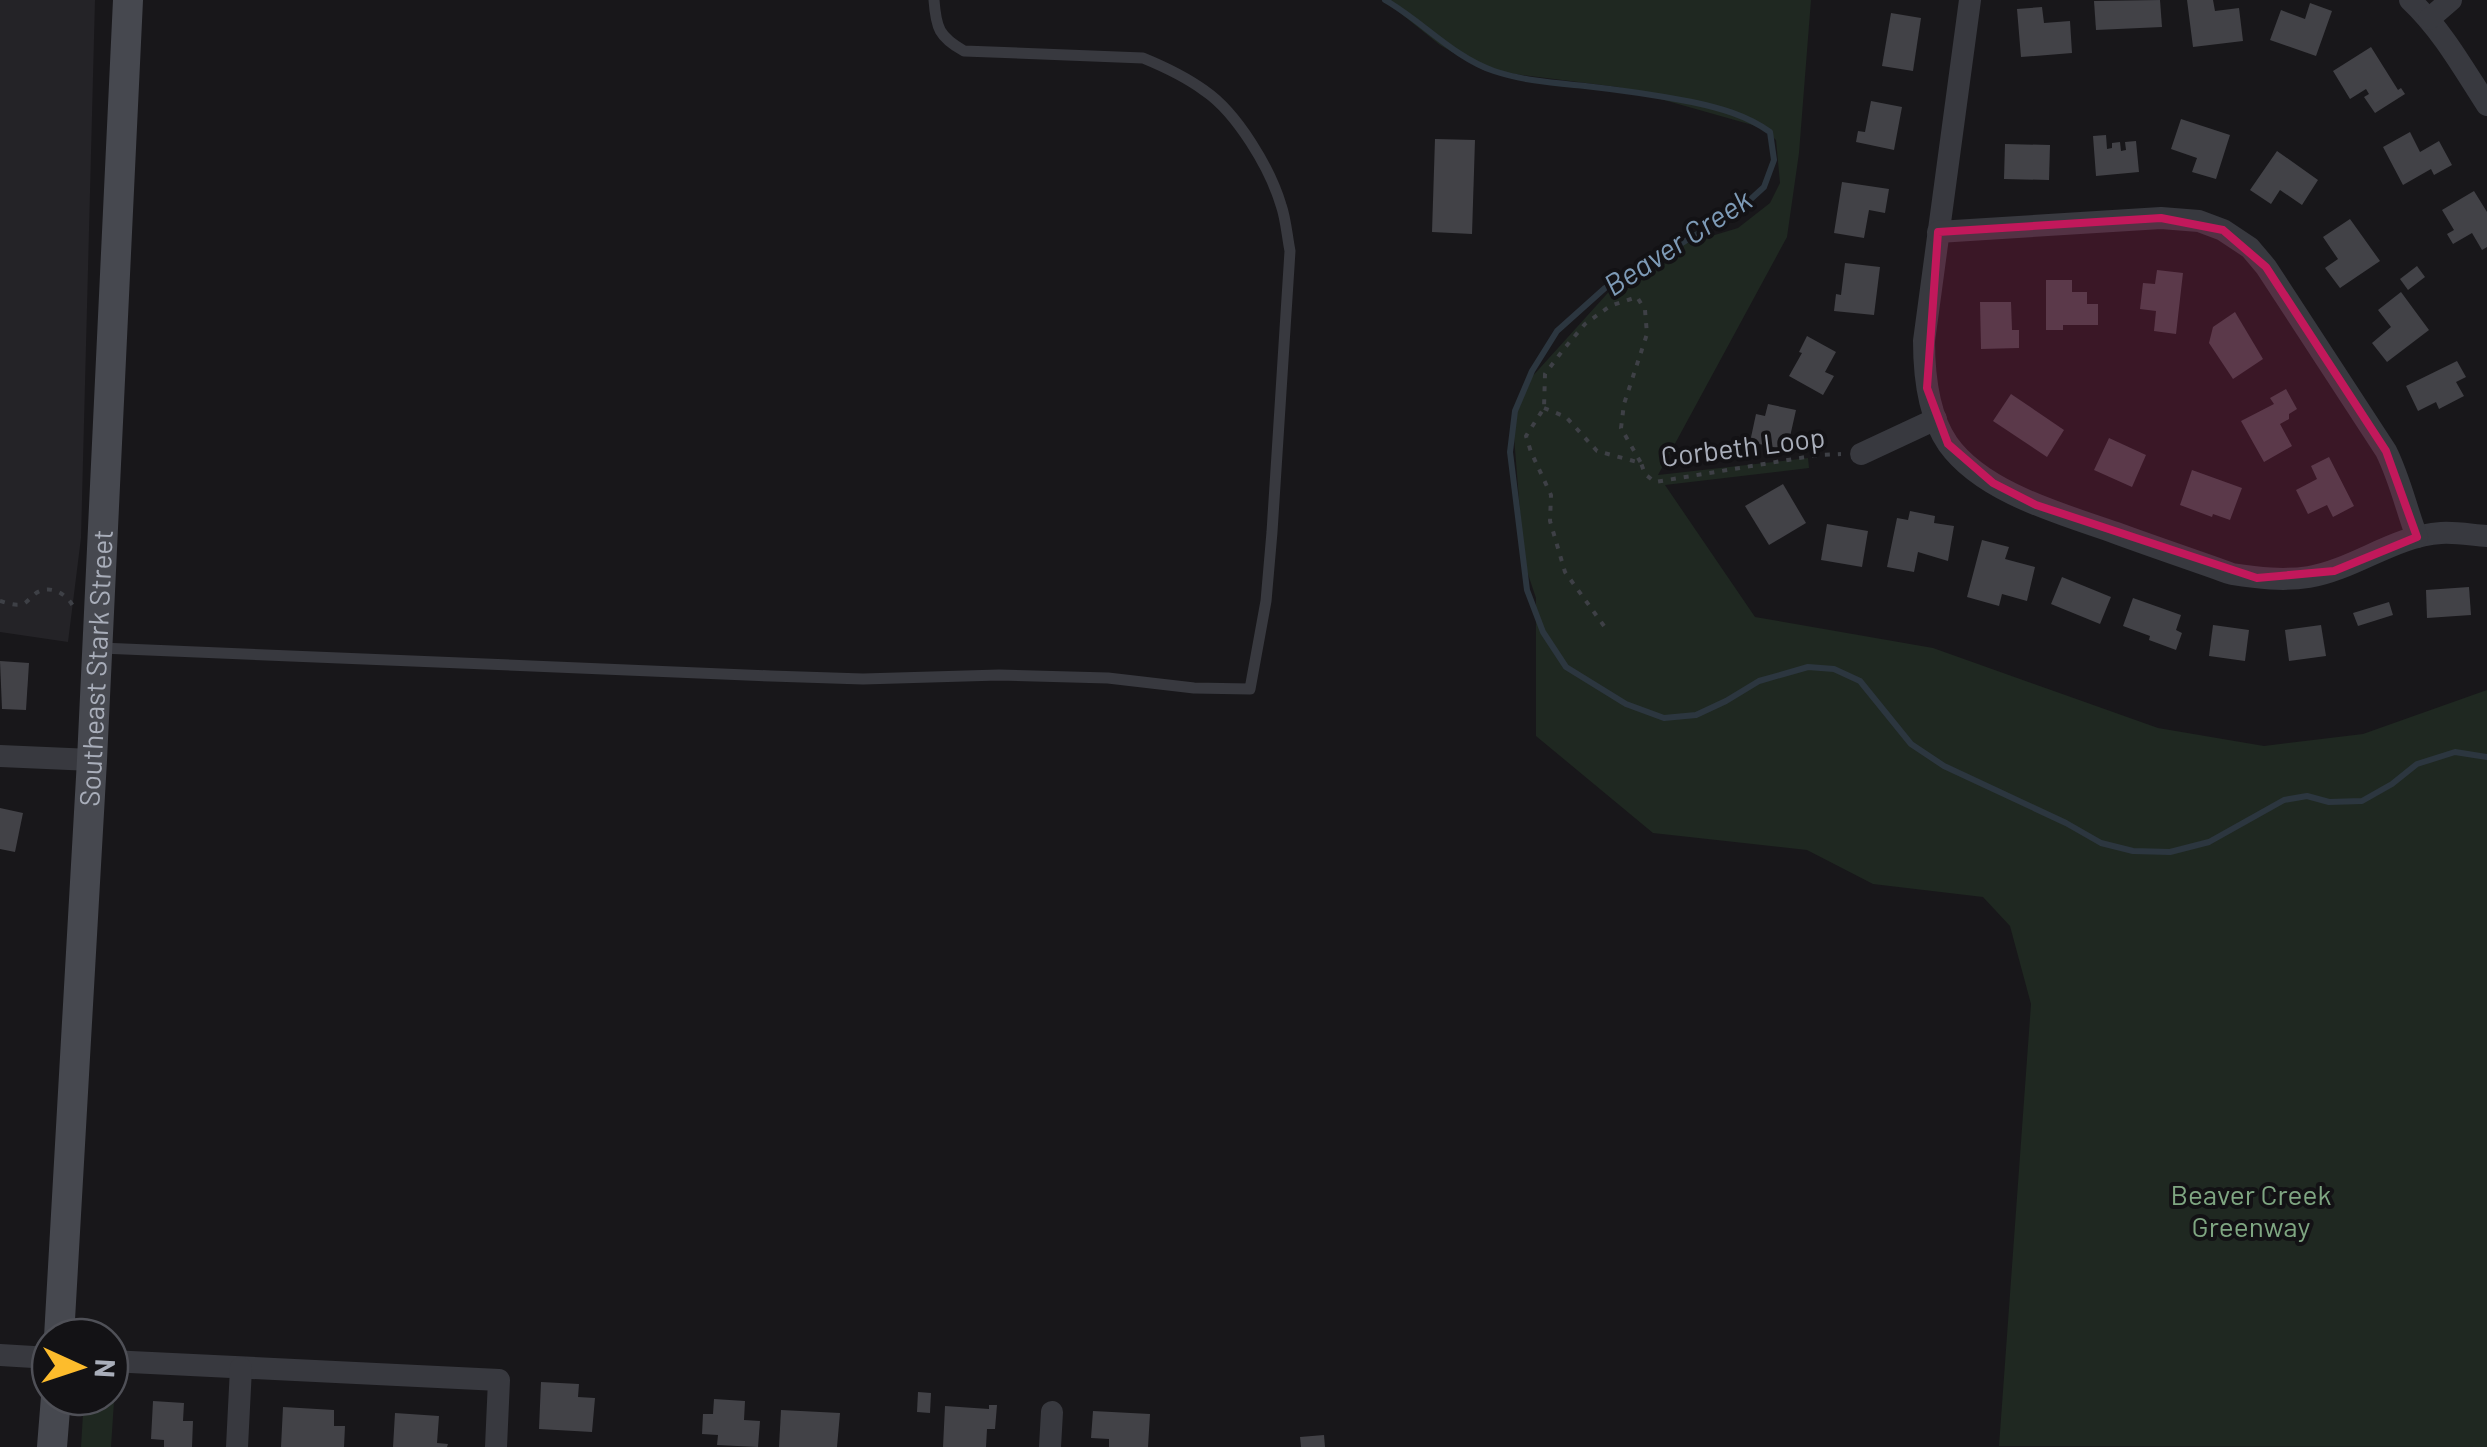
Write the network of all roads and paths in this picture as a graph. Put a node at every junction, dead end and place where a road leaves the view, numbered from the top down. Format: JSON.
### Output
{"nodes":[{"id":1,"x":128,"y":0,"type":"edge"},
{"id":2,"x":934,"y":0,"type":"edge"},
{"id":3,"x":1970,"y":0,"type":"edge"},
{"id":4,"x":2410,"y":0,"type":"edge"},
{"id":5,"x":2450,"y":0,"type":"edge"},
{"id":6,"x":2429,"y":18,"type":"junction"},
{"id":7,"x":2487,"y":105,"type":"edge"},
{"id":8,"x":1938,"y":232,"type":"junction"},
{"id":9,"x":1544,"y":408,"type":"junction"},
{"id":10,"x":1936,"y":418,"type":"junction"},
{"id":11,"x":1860,"y":454,"type":"joint"},
{"id":12,"x":1641,"y":463,"type":"junction"},
{"id":13,"x":2487,"y":536,"type":"edge"},
{"id":14,"x":2417,"y":538,"type":"junction"},
{"id":15,"x":0,"y":601,"type":"edge"},
{"id":16,"x":73,"y":606,"type":"dead end"},
{"id":17,"x":1604,"y":626,"type":"dead end"},
{"id":18,"x":97,"y":648,"type":"junction"},
{"id":19,"x":0,"y":756,"type":"edge"},
{"id":20,"x":92,"y":760,"type":"junction"},
{"id":21,"x":61,"y":1317,"type":"edge"},
{"id":22,"x":0,"y":1355,"type":"edge"},
{"id":23,"x":30,"y":1357,"type":"edge"},
{"id":24,"x":130,"y":1363,"type":"edge"},
{"id":25,"x":241,"y":1368,"type":"junction"},
{"id":26,"x":1052,"y":1412,"type":"dead end"},
{"id":27,"x":54,"y":1417,"type":"edge"},
{"id":28,"x":52,"y":1447,"type":"edge"},
{"id":29,"x":237,"y":1447,"type":"edge"},
{"id":30,"x":496,"y":1447,"type":"edge"},
{"id":31,"x":1050,"y":1447,"type":"edge"}],
"edges":[{"from":1,"to":18,"type":"main road","name":"Southeast Stark Street"},
{"from":2,"to":18,"type":"lane"},
{"from":3,"to":8,"type":"street"},
{"from":4,"to":6,"type":"street"},
{"from":5,"to":6,"type":"street"},
{"from":6,"to":7,"type":"street"},
{"from":8,"to":10,"type":"street"},
{"from":8,"to":14,"type":"street"},
{"from":9,"to":12,"type":"path","name":"Corbeth Loop"},
{"from":9,"to":12,"type":"path","name":"Corbeth Loop"},
{"from":9,"to":17,"type":"path","name":"Corbeth Loop"},
{"from":10,"to":11,"type":"street"},
{"from":10,"to":14,"type":"street"},
{"from":11,"to":12,"type":"path","name":"Corbeth Loop"},
{"from":13,"to":14,"type":"street"},
{"from":15,"to":16,"type":"path"},
{"from":18,"to":20,"type":"main road","name":"Southeast Stark Street"},
{"from":19,"to":20,"type":"street"},
{"from":20,"to":21,"type":"main road","name":"Southeast Stark Street"},
{"from":22,"to":23,"type":"street"},
{"from":24,"to":25,"type":"street"},
{"from":25,"to":29,"type":"street"},
{"from":25,"to":30,"type":"street"},
{"from":26,"to":31,"type":"street"},
{"from":27,"to":28,"type":"main road"}]}
